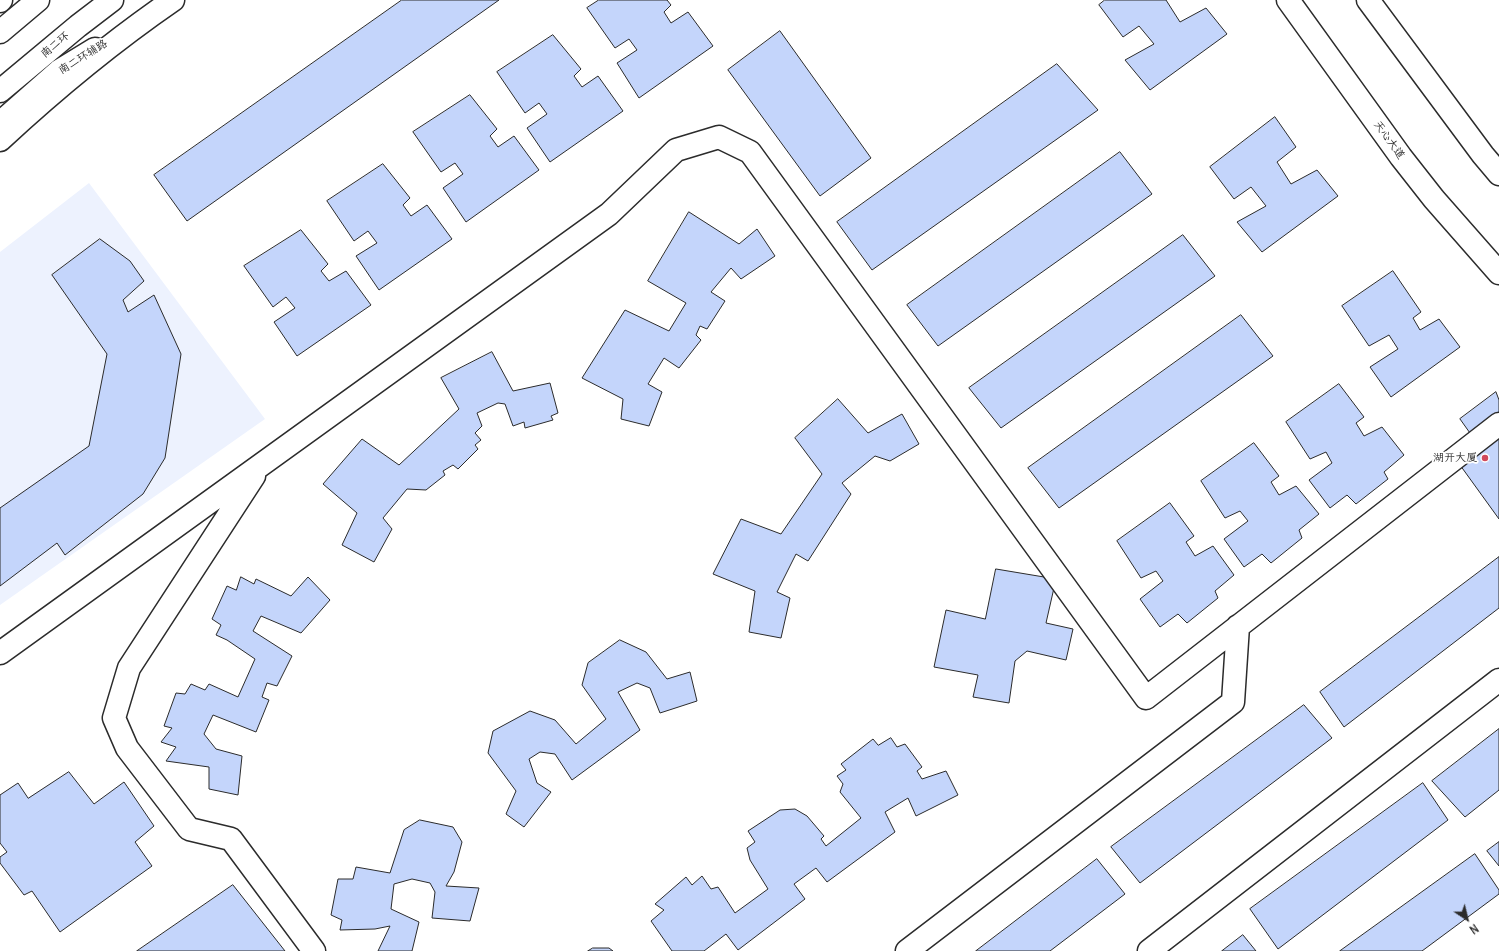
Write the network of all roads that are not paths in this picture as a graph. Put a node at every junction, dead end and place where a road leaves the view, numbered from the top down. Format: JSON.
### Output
{"nodes":[{"id":1,"x":38,"y":0,"type":"edge"},
{"id":2,"x":112,"y":0,"type":"edge"},
{"id":3,"x":173,"y":0,"type":"edge"},
{"id":4,"x":1288,"y":0,"type":"edge"},
{"id":5,"x":1368,"y":0,"type":"edge"},
{"id":6,"x":146,"y":19,"type":"junction"},
{"id":7,"x":0,"y":32,"type":"edge"},
{"id":8,"x":0,"y":91,"type":"edge"},
{"id":9,"x":0,"y":123,"type":"edge"},
{"id":10,"x":0,"y":140,"type":"edge"},
{"id":11,"x":1499,"y":174,"type":"edge"},
{"id":12,"x":1499,"y":273,"type":"edge"},
{"id":13,"x":1499,"y":424,"type":"edge"},
{"id":14,"x":261,"y":465,"type":"junction"},
{"id":15,"x":1238,"y":626,"type":"junction"},
{"id":16,"x":0,"y":653,"type":"edge"},
{"id":17,"x":1499,"y":680,"type":"edge"},
{"id":18,"x":314,"y":951,"type":"edge"},
{"id":19,"x":907,"y":951,"type":"edge"},
{"id":20,"x":1149,"y":951,"type":"edge"}],
"edges":[{"from":1,"to":7,"type":"main road"},
{"from":2,"to":8,"type":"main road","name":"南二环"},
{"from":3,"to":6,"type":"main road","name":"南二环辅路"},
{"from":4,"to":12,"type":"main road","name":"天心大道"},
{"from":5,"to":11,"type":"main road"},
{"from":6,"to":9,"type":"main road","name":"南二环辅路"},
{"from":6,"to":10,"type":"main road"},
{"from":13,"to":15,"type":"main road"},
{"from":14,"to":15,"type":"main road"},
{"from":14,"to":16,"type":"main road"},
{"from":14,"to":18,"type":"main road"},
{"from":15,"to":19,"type":"main road"},
{"from":17,"to":20,"type":"main road"}]}
